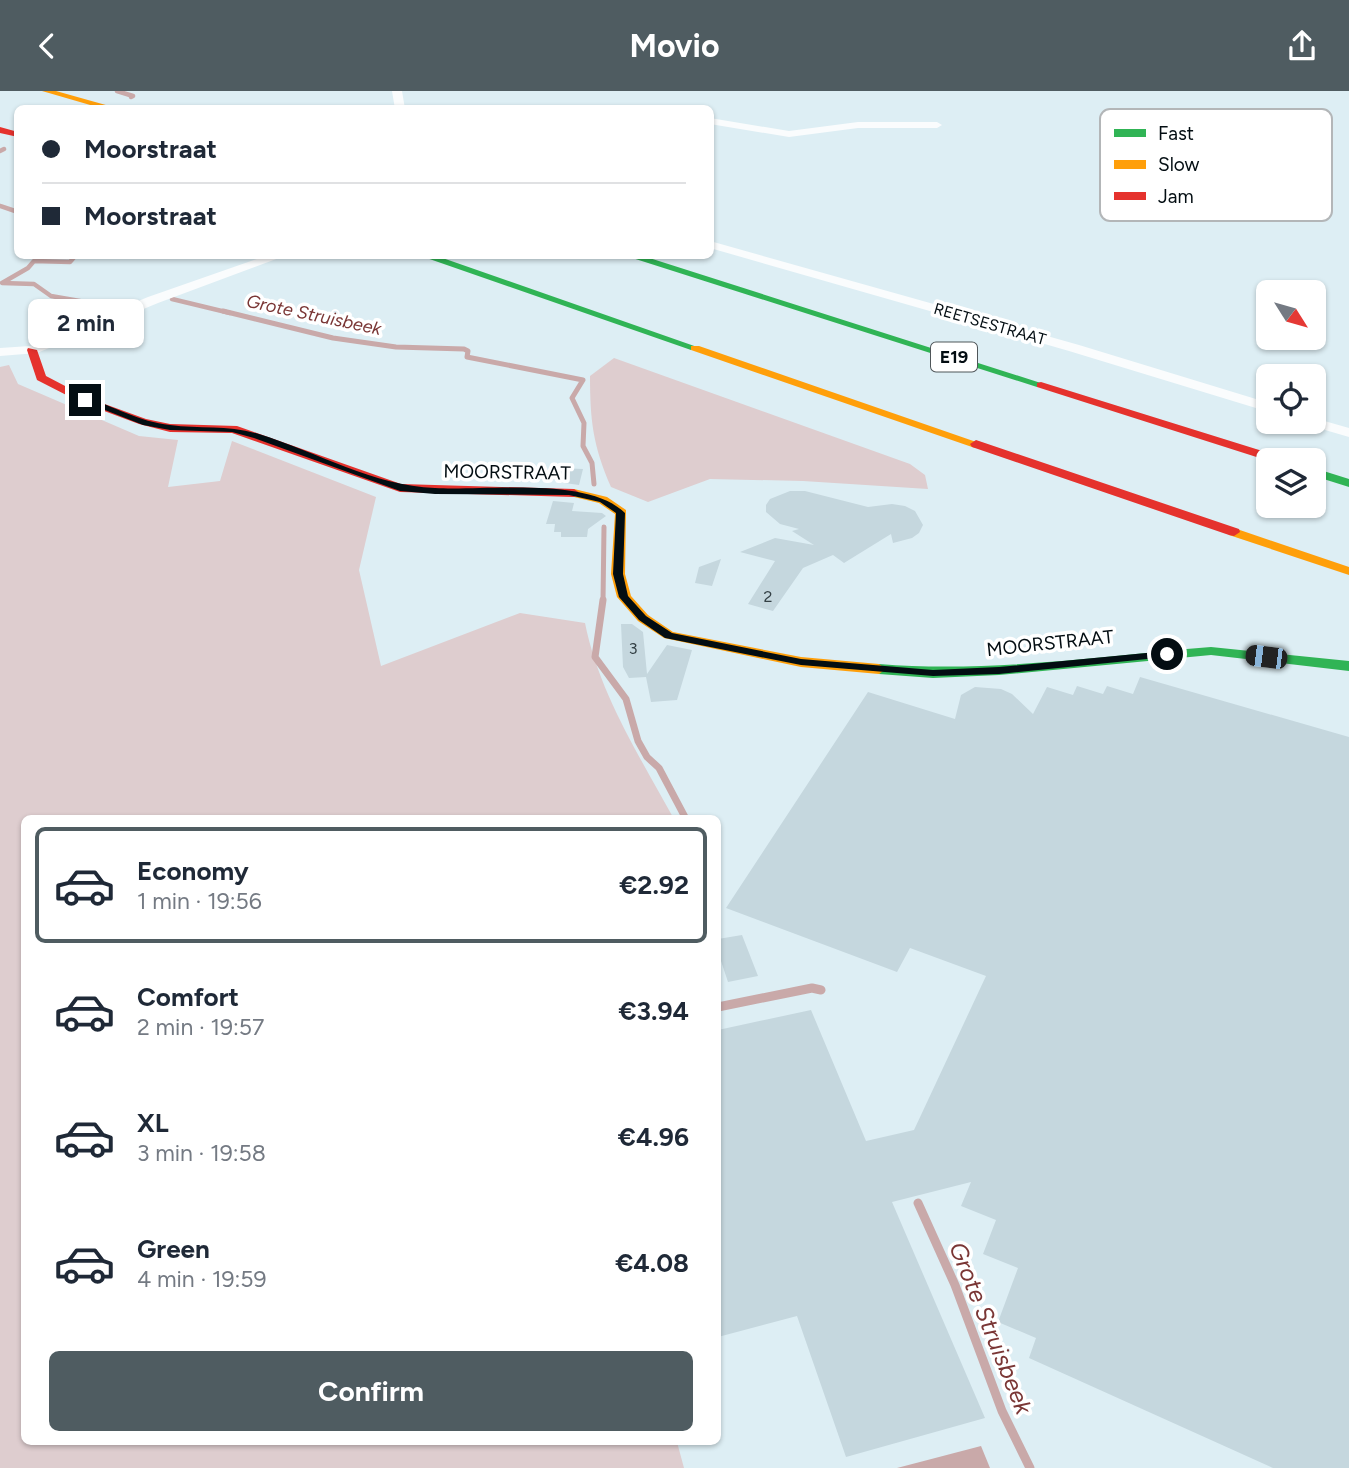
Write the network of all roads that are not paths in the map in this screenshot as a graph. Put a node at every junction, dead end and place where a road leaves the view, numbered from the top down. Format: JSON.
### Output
{"nodes":[{"id":1,"x":46,"y":91,"type":"edge"},
{"id":2,"x":100,"y":105,"type":"edge"},
{"id":3,"x":714,"y":122,"type":"edge"},
{"id":4,"x":936,"y":125,"type":"dead end"},
{"id":5,"x":714,"y":245,"type":"edge"},
{"id":6,"x":270,"y":259,"type":"edge"},
{"id":7,"x":435,"y":259,"type":"edge"},
{"id":8,"x":641,"y":259,"type":"edge"},
{"id":9,"x":32,"y":350,"type":"junction"},
{"id":10,"x":0,"y":352,"type":"edge"},
{"id":11,"x":1256,"y":404,"type":"edge"},
{"id":12,"x":1326,"y":426,"type":"edge"},
{"id":13,"x":1349,"y":433,"type":"edge"},
{"id":14,"x":1256,"y":453,"type":"edge"},
{"id":15,"x":1326,"y":476,"type":"edge"},
{"id":16,"x":1349,"y":483,"type":"edge"},
{"id":17,"x":1349,"y":571,"type":"edge"},
{"id":18,"x":1349,"y":666,"type":"edge"}],
"edges":[{"from":1,"to":2,"type":"main road"},
{"from":3,"to":4,"type":"street"},
{"from":5,"to":11,"type":"street","name":"REETSESTRAAT"},
{"from":6,"to":9,"type":"street"},
{"from":7,"to":17,"type":"main road"},
{"from":8,"to":14,"type":"main road","number":"E19"},
{"from":9,"to":10,"type":"street"},
{"from":9,"to":18,"type":"main road","name":"MOORSTRAAT"},
{"from":12,"to":13,"type":"street"},
{"from":15,"to":16,"type":"main road"}]}
